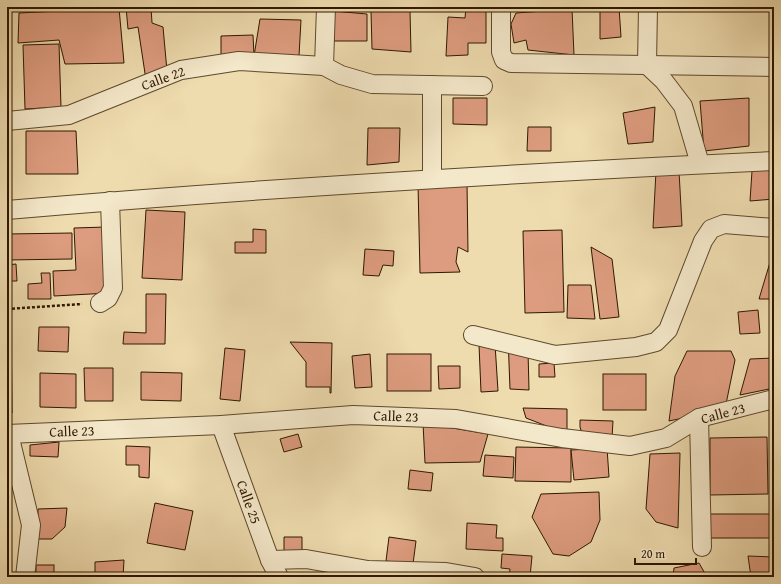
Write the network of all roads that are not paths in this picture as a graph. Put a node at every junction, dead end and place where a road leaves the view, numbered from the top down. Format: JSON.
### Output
{"nodes":[{"id":1,"x":326,"y":7,"type":"edge"},
{"id":2,"x":501,"y":7,"type":"edge"},
{"id":3,"x":648,"y":7,"type":"edge"},
{"id":4,"x":648,"y":65,"type":"junction"},
{"id":5,"x":324,"y":66,"type":"junction"},
{"id":6,"x":774,"y":67,"type":"edge"},
{"id":7,"x":432,"y":85,"type":"junction"},
{"id":8,"x":483,"y":86,"type":"dead end"},
{"id":9,"x":7,"y":121,"type":"edge"},
{"id":10,"x":774,"y":161,"type":"edge"},
{"id":11,"x":700,"y":164,"type":"junction"},
{"id":12,"x":432,"y":178,"type":"junction"},
{"id":13,"x":110,"y":201,"type":"junction"},
{"id":14,"x":7,"y":210,"type":"edge"},
{"id":15,"x":774,"y":228,"type":"edge"},
{"id":16,"x":100,"y":303,"type":"road end"},
{"id":17,"x":473,"y":335,"type":"dead end"},
{"id":18,"x":774,"y":399,"type":"edge"},
{"id":19,"x":699,"y":418,"type":"junction"},
{"id":20,"x":221,"y":425,"type":"junction"},
{"id":21,"x":8,"y":434,"type":"edge"},
{"id":22,"x":702,"y":547,"type":"dead end"},
{"id":23,"x":270,"y":560,"type":"junction"},
{"id":24,"x":25,"y":577,"type":"edge"},
{"id":25,"x":280,"y":577,"type":"edge"},
{"id":26,"x":475,"y":577,"type":"edge"}],
"edges":[{"from":1,"to":5,"type":"street"},
{"from":2,"to":4,"type":"street"},
{"from":3,"to":4,"type":"street"},
{"from":4,"to":6,"type":"street"},
{"from":4,"to":11,"type":"street"},
{"from":5,"to":7,"type":"street"},
{"from":5,"to":9,"type":"street","name":"Calle 22"},
{"from":7,"to":8,"type":"street"},
{"from":7,"to":12,"type":"street"},
{"from":10,"to":11,"type":"street"},
{"from":11,"to":12,"type":"street"},
{"from":12,"to":13,"type":"street"},
{"from":13,"to":14,"type":"street"},
{"from":13,"to":16,"type":"street"},
{"from":15,"to":17,"type":"street"},
{"from":18,"to":19,"type":"street","name":"Calle 23"},
{"from":19,"to":20,"type":"street","name":"Calle 23"},
{"from":19,"to":22,"type":"street"},
{"from":20,"to":21,"type":"street","name":"Calle 23"},
{"from":20,"to":23,"type":"street","name":"Calle 25"},
{"from":21,"to":24,"type":"street"},
{"from":23,"to":25,"type":"street","name":"Calle 25"},
{"from":23,"to":26,"type":"street"}]}
